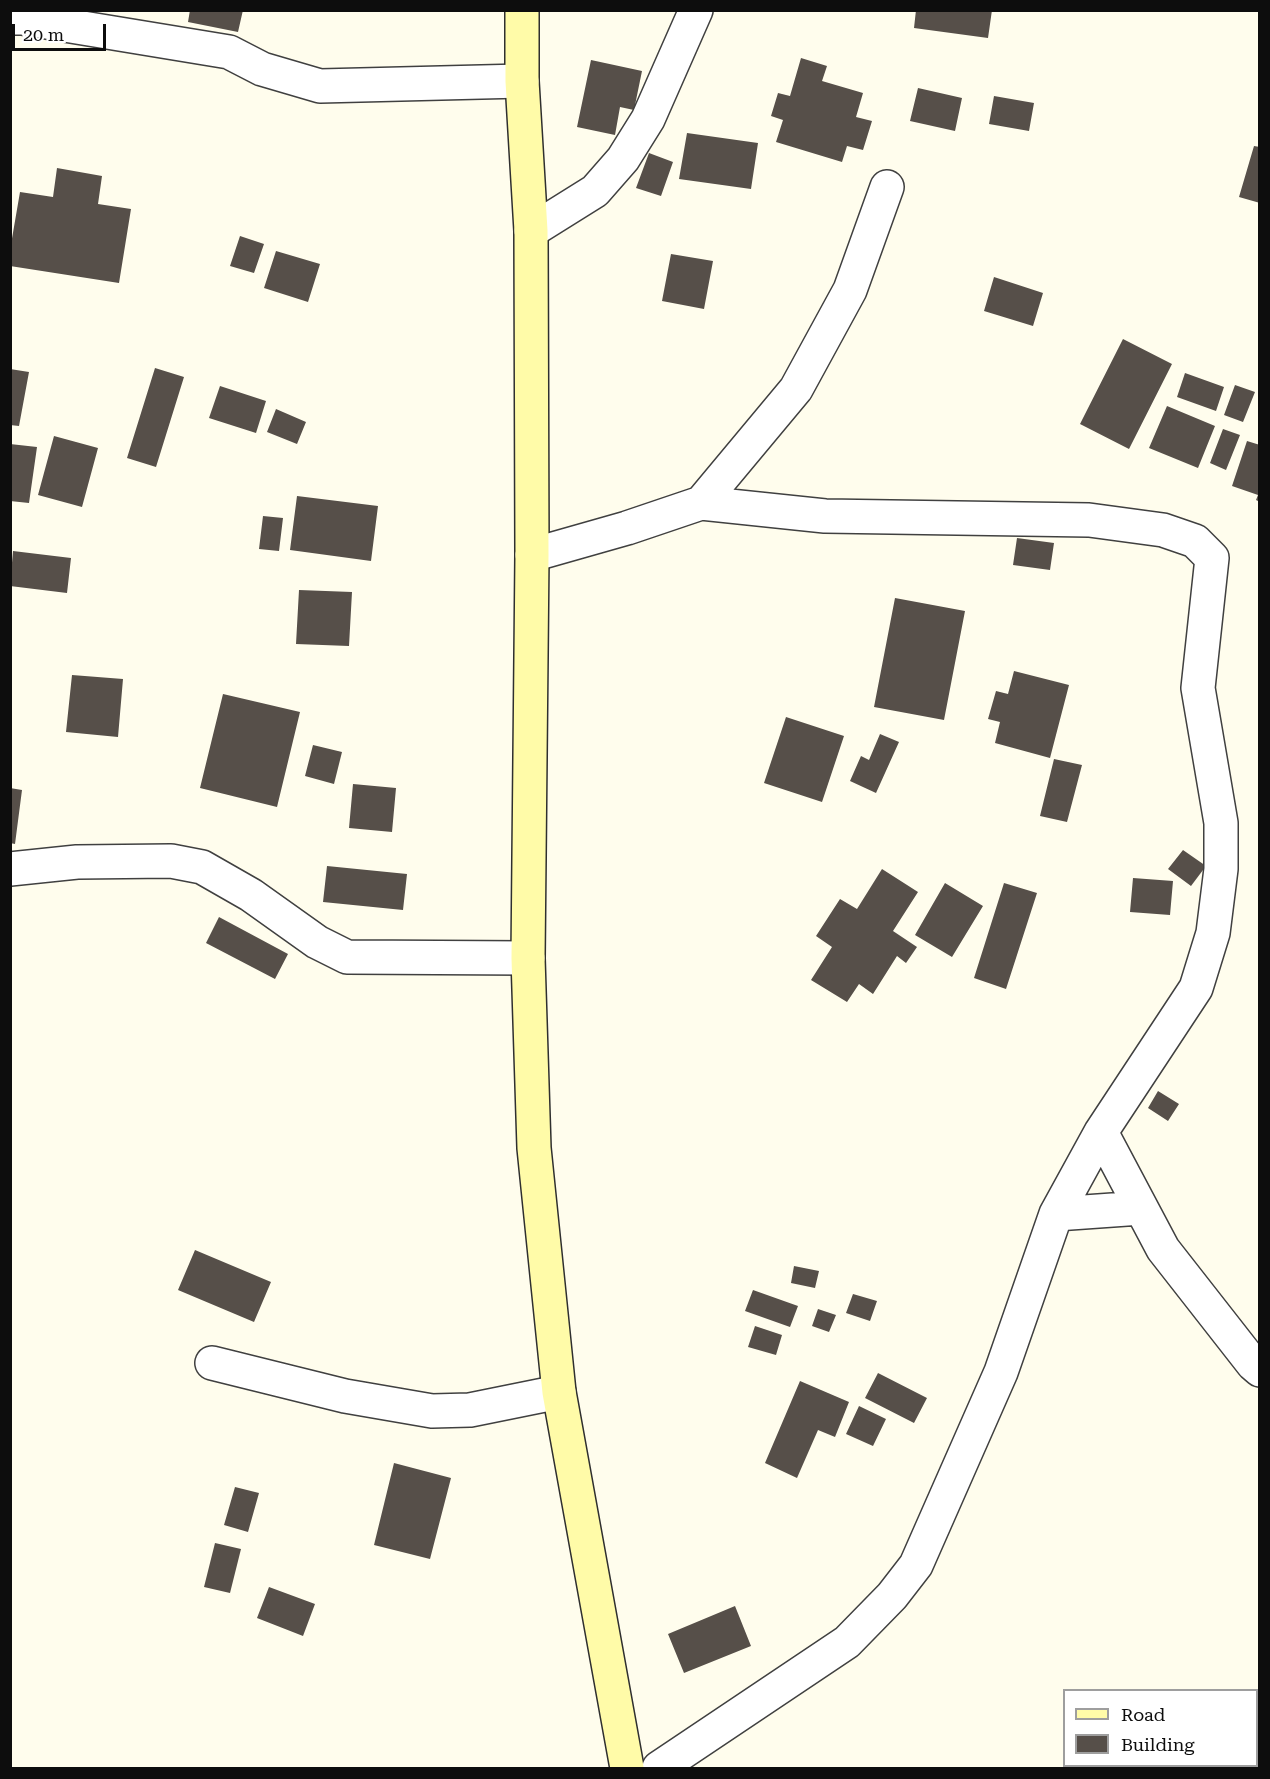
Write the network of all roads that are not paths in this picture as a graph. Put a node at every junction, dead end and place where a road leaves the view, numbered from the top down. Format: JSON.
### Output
{"nodes":[{"id":1,"x":522,"y":10,"type":"edge"},
{"id":2,"x":696,"y":10,"type":"edge"},
{"id":3,"x":10,"y":18,"type":"edge"},
{"id":4,"x":522,"y":81,"type":"junction"},
{"id":5,"x":886,"y":187,"type":"dead end"},
{"id":6,"x":531,"y":231,"type":"junction"},
{"id":7,"x":701,"y":502,"type":"junction"},
{"id":8,"x":531,"y":555,"type":"junction"},
{"id":9,"x":10,"y":869,"type":"edge"},
{"id":10,"x":528,"y":957,"type":"junction"},
{"id":11,"x":1101,"y":1132,"type":"junction"},
{"id":12,"x":1141,"y":1208,"type":"junction"},
{"id":13,"x":1056,"y":1214,"type":"junction"},
{"id":14,"x":212,"y":1363,"type":"dead end"},
{"id":15,"x":1260,"y":1370,"type":"edge"},
{"id":16,"x":560,"y":1392,"type":"junction"},
{"id":17,"x":627,"y":1768,"type":"edge"},
{"id":18,"x":659,"y":1768,"type":"edge"}],
"edges":[{"from":1,"to":4,"type":"street"},
{"from":2,"to":6,"type":"street"},
{"from":3,"to":4,"type":"street"},
{"from":4,"to":6,"type":"street"},
{"from":5,"to":7,"type":"street"},
{"from":6,"to":8,"type":"street"},
{"from":7,"to":8,"type":"street"},
{"from":7,"to":11,"type":"street"},
{"from":8,"to":10,"type":"street"},
{"from":9,"to":10,"type":"street"},
{"from":10,"to":16,"type":"street"},
{"from":11,"to":12,"type":"street"},
{"from":11,"to":13,"type":"street"},
{"from":12,"to":13,"type":"street"},
{"from":12,"to":15,"type":"street"},
{"from":13,"to":18,"type":"street"},
{"from":14,"to":16,"type":"street"},
{"from":16,"to":17,"type":"street"}]}
